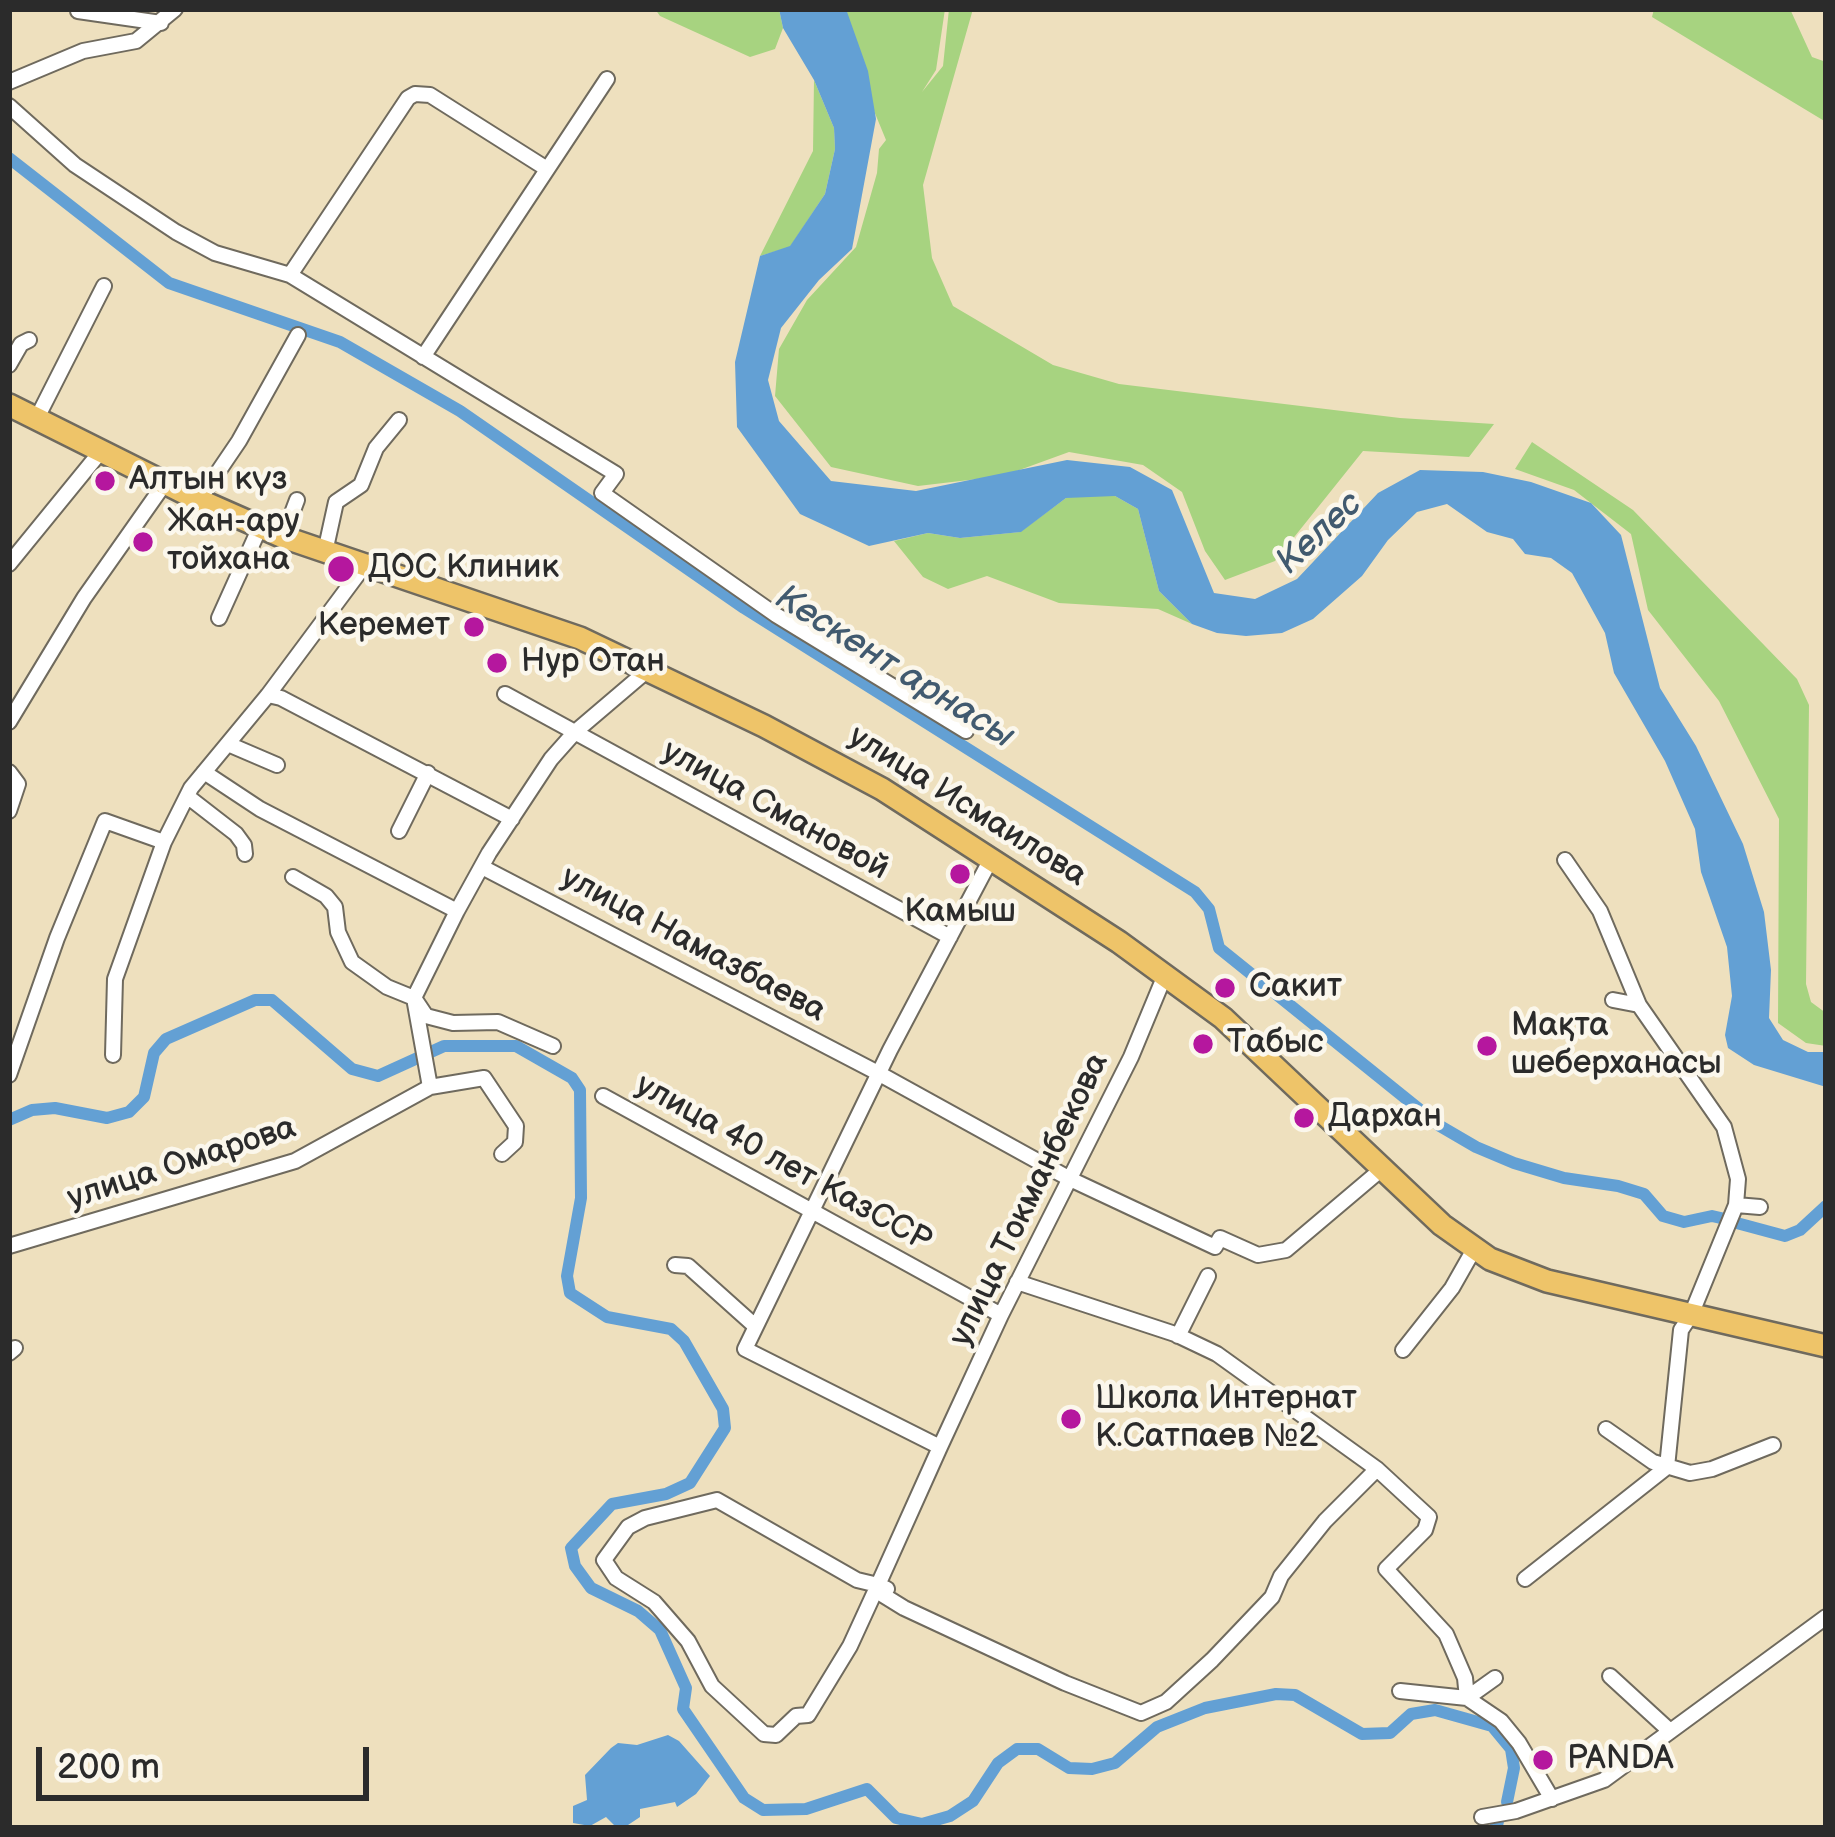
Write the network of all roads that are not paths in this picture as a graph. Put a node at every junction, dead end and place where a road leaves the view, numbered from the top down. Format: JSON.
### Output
{"nodes":[{"id":1,"x":175,"y":9,"type":"edge"},
{"id":2,"x":78,"y":11,"type":"edge"},
{"id":3,"x":160,"y":23,"type":"junction"},
{"id":4,"x":607,"y":79,"type":"dead end"},
{"id":5,"x":9,"y":82,"type":"edge"},
{"id":6,"x":9,"y":106,"type":"edge"},
{"id":7,"x":547,"y":169,"type":"junction"},
{"id":8,"x":290,"y":275,"type":"junction"},
{"id":9,"x":104,"y":286,"type":"dead end"},
{"id":10,"x":298,"y":335,"type":"dead end"},
{"id":11,"x":28,"y":340,"type":"dead end"},
{"id":12,"x":423,"y":357,"type":"junction"},
{"id":13,"x":9,"y":365,"type":"edge"},
{"id":14,"x":9,"y":406,"type":"edge"},
{"id":15,"x":37,"y":418,"type":"junction"},
{"id":16,"x":399,"y":420,"type":"dead end"},
{"id":17,"x":102,"y":450,"type":"junction"},
{"id":18,"x":165,"y":483,"type":"junction"},
{"id":19,"x":199,"y":500,"type":"junction"},
{"id":20,"x":297,"y":500,"type":"dead end"},
{"id":21,"x":260,"y":527,"type":"junction"},
{"id":22,"x":283,"y":537,"type":"junction"},
{"id":23,"x":325,"y":552,"type":"junction"},
{"id":24,"x":9,"y":564,"type":"edge"},
{"id":25,"x":364,"y":566,"type":"junction"},
{"id":26,"x":219,"y":618,"type":"dead end"},
{"id":27,"x":650,"y":669,"type":"junction"},
{"id":28,"x":505,"y":694,"type":"dead end"},
{"id":29,"x":268,"y":695,"type":"junction"},
{"id":30,"x":9,"y":722,"type":"edge"},
{"id":31,"x":966,"y":731,"type":"dead end"},
{"id":32,"x":575,"y":732,"type":"junction"},
{"id":33,"x":228,"y":744,"type":"junction"},
{"id":34,"x":277,"y":764,"type":"dead end"},
{"id":35,"x":9,"y":772,"type":"edge"},
{"id":36,"x":204,"y":772,"type":"junction"},
{"id":37,"x":428,"y":773,"type":"junction"},
{"id":38,"x":187,"y":796,"type":"junction"},
{"id":39,"x":9,"y":811,"type":"edge"},
{"id":40,"x":512,"y":819,"type":"junction"},
{"id":41,"x":399,"y":831,"type":"dead end"},
{"id":42,"x":164,"y":842,"type":"junction"},
{"id":43,"x":245,"y":854,"type":"dead end"},
{"id":44,"x":992,"y":857,"type":"junction"},
{"id":45,"x":1565,"y":860,"type":"dead end"},
{"id":46,"x":482,"y":867,"type":"junction"},
{"id":47,"x":293,"y":877,"type":"dead end"},
{"id":48,"x":458,"y":910,"type":"junction"},
{"id":49,"x":950,"y":937,"type":"junction"},
{"id":50,"x":1165,"y":975,"type":"junction"},
{"id":51,"x":414,"y":998,"type":"junction"},
{"id":52,"x":1613,"y":1000,"type":"dead end"},
{"id":53,"x":1639,"y":1004,"type":"junction"},
{"id":54,"x":553,"y":1046,"type":"dead end"},
{"id":55,"x":113,"y":1055,"type":"dead end"},
{"id":56,"x":878,"y":1073,"type":"junction"},
{"id":57,"x":9,"y":1075,"type":"edge"},
{"id":58,"x":430,"y":1087,"type":"junction"},
{"id":59,"x":603,"y":1096,"type":"dead end"},
{"id":60,"x":502,"y":1154,"type":"dead end"},
{"id":61,"x":1383,"y":1168,"type":"junction"},
{"id":62,"x":1070,"y":1179,"type":"junction"},
{"id":63,"x":1736,"y":1205,"type":"junction"},
{"id":64,"x":1760,"y":1207,"type":"dead end"},
{"id":65,"x":813,"y":1209,"type":"junction"},
{"id":66,"x":9,"y":1246,"type":"edge"},
{"id":67,"x":1473,"y":1251,"type":"junction"},
{"id":68,"x":675,"y":1265,"type":"dead end"},
{"id":69,"x":1208,"y":1276,"type":"dead end"},
{"id":70,"x":1017,"y":1282,"type":"junction"},
{"id":71,"x":1000,"y":1315,"type":"junction"},
{"id":72,"x":1691,"y":1315,"type":"junction"},
{"id":73,"x":755,"y":1326,"type":"junction"},
{"id":74,"x":1178,"y":1336,"type":"junction"},
{"id":75,"x":1826,"y":1346,"type":"edge"},
{"id":76,"x":1402,"y":1350,"type":"dead end"},
{"id":77,"x":1606,"y":1430,"type":"dead end"},
{"id":78,"x":1773,"y":1445,"type":"dead end"},
{"id":79,"x":940,"y":1447,"type":"junction"},
{"id":80,"x":1667,"y":1467,"type":"junction"},
{"id":81,"x":1377,"y":1469,"type":"junction"},
{"id":82,"x":1525,"y":1579,"type":"dead end"},
{"id":83,"x":882,"y":1587,"type":"junction"},
{"id":84,"x":1826,"y":1617,"type":"edge"},
{"id":85,"x":1610,"y":1676,"type":"dead end"},
{"id":86,"x":1495,"y":1678,"type":"dead end"},
{"id":87,"x":1400,"y":1691,"type":"dead end"},
{"id":88,"x":1467,"y":1698,"type":"junction"},
{"id":89,"x":1670,"y":1731,"type":"junction"},
{"id":90,"x":1552,"y":1799,"type":"junction"},
{"id":91,"x":1516,"y":1811,"type":"junction"},
{"id":92,"x":1482,"y":1817,"type":"dead end"},
{"id":93,"x":1506,"y":1828,"type":"edge"}],
"edges":[{"from":1,"to":3,"type":"street"},
{"from":2,"to":3,"type":"street"},
{"from":3,"to":5,"type":"street"},
{"from":4,"to":7,"type":"street"},
{"from":6,"to":8,"type":"street"},
{"from":7,"to":8,"type":"street"},
{"from":7,"to":12,"type":"street"},
{"from":8,"to":12,"type":"street"},
{"from":9,"to":15,"type":"street"},
{"from":10,"to":19,"type":"street"},
{"from":11,"to":13,"type":"street"},
{"from":12,"to":31,"type":"street"},
{"from":14,"to":15,"type":"main road","name":"улица Исмаилова"},
{"from":15,"to":17,"type":"main road","name":"улица Исмаилова"},
{"from":16,"to":23,"type":"street"},
{"from":17,"to":18,"type":"main road","name":"улица Исмаилова"},
{"from":17,"to":24,"type":"street"},
{"from":18,"to":19,"type":"main road","name":"улица Исмаилова"},
{"from":18,"to":30,"type":"street"},
{"from":19,"to":21,"type":"main road","name":"улица Исмаилова"},
{"from":20,"to":22,"type":"street"},
{"from":21,"to":22,"type":"main road","name":"улица Исмаилова"},
{"from":21,"to":26,"type":"street"},
{"from":22,"to":23,"type":"main road","name":"улица Исмаилова"},
{"from":23,"to":25,"type":"main road","name":"улица Исмаилова"},
{"from":25,"to":27,"type":"main road","name":"улица Исмаилова"},
{"from":25,"to":29,"type":"street"},
{"from":27,"to":32,"type":"street"},
{"from":27,"to":44,"type":"main road","name":"улица Исмаилова"},
{"from":28,"to":32,"type":"street","name":"улица Смановой"},
{"from":29,"to":33,"type":"street"},
{"from":29,"to":37,"type":"street"},
{"from":32,"to":40,"type":"street"},
{"from":32,"to":49,"type":"street","name":"улица Смановой"},
{"from":33,"to":34,"type":"street"},
{"from":33,"to":36,"type":"street"},
{"from":35,"to":39,"type":"street"},
{"from":36,"to":38,"type":"street"},
{"from":36,"to":48,"type":"street"},
{"from":37,"to":40,"type":"street"},
{"from":37,"to":41,"type":"street"},
{"from":38,"to":42,"type":"street"},
{"from":38,"to":43,"type":"street"},
{"from":40,"to":46,"type":"street"},
{"from":42,"to":55,"type":"street"},
{"from":42,"to":57,"type":"street"},
{"from":44,"to":49,"type":"street"},
{"from":44,"to":50,"type":"main road","name":"улица Исмаилова"},
{"from":45,"to":53,"type":"street"},
{"from":46,"to":48,"type":"street"},
{"from":46,"to":56,"type":"street","name":"улица Намазбаева"},
{"from":47,"to":51,"type":"street"},
{"from":48,"to":51,"type":"street"},
{"from":49,"to":56,"type":"street"},
{"from":50,"to":61,"type":"main road","name":"улица Исмаилова"},
{"from":50,"to":62,"type":"street","name":"улица Токманбекова"},
{"from":51,"to":54,"type":"street"},
{"from":51,"to":58,"type":"street"},
{"from":52,"to":53,"type":"street"},
{"from":53,"to":63,"type":"street"},
{"from":56,"to":62,"type":"street","name":"улица Намазбаева"},
{"from":56,"to":65,"type":"street"},
{"from":58,"to":60,"type":"street","name":"улица Омарова"},
{"from":58,"to":66,"type":"street","name":"улица Омарова"},
{"from":59,"to":65,"type":"street","name":"улица 40 лет КазССР"},
{"from":61,"to":62,"type":"street","name":"улица Намазбаева"},
{"from":61,"to":67,"type":"main road","name":"улица Исмаилова"},
{"from":62,"to":70,"type":"street","name":"улица Токманбекова"},
{"from":63,"to":64,"type":"street"},
{"from":63,"to":72,"type":"street"},
{"from":65,"to":71,"type":"street","name":"улица 40 лет КазССР"},
{"from":65,"to":73,"type":"street"},
{"from":67,"to":72,"type":"main road","name":"улица Исмаилова"},
{"from":67,"to":76,"type":"street"},
{"from":68,"to":73,"type":"street"},
{"from":69,"to":74,"type":"street"},
{"from":70,"to":71,"type":"street","name":"улица Токманбекова"},
{"from":70,"to":74,"type":"street"},
{"from":71,"to":79,"type":"street","name":"улица Токманбекова"},
{"from":72,"to":75,"type":"main road","name":"улица Исмаилова"},
{"from":72,"to":80,"type":"street"},
{"from":73,"to":79,"type":"street"},
{"from":74,"to":81,"type":"street"},
{"from":77,"to":80,"type":"street"},
{"from":78,"to":80,"type":"street"},
{"from":79,"to":83,"type":"street","name":"улица Токманбекова"},
{"from":80,"to":82,"type":"street"},
{"from":81,"to":83,"type":"street","name":"улица Токманбекова"},
{"from":81,"to":88,"type":"street"},
{"from":83,"to":83,"type":"street","name":"улица Токманбекова"},
{"from":84,"to":89,"type":"street"},
{"from":85,"to":89,"type":"street"},
{"from":86,"to":88,"type":"street"},
{"from":87,"to":88,"type":"street"},
{"from":88,"to":90,"type":"street"},
{"from":89,"to":90,"type":"street"},
{"from":90,"to":91,"type":"street"},
{"from":91,"to":92,"type":"street"},
{"from":91,"to":93,"type":"street"}]}
